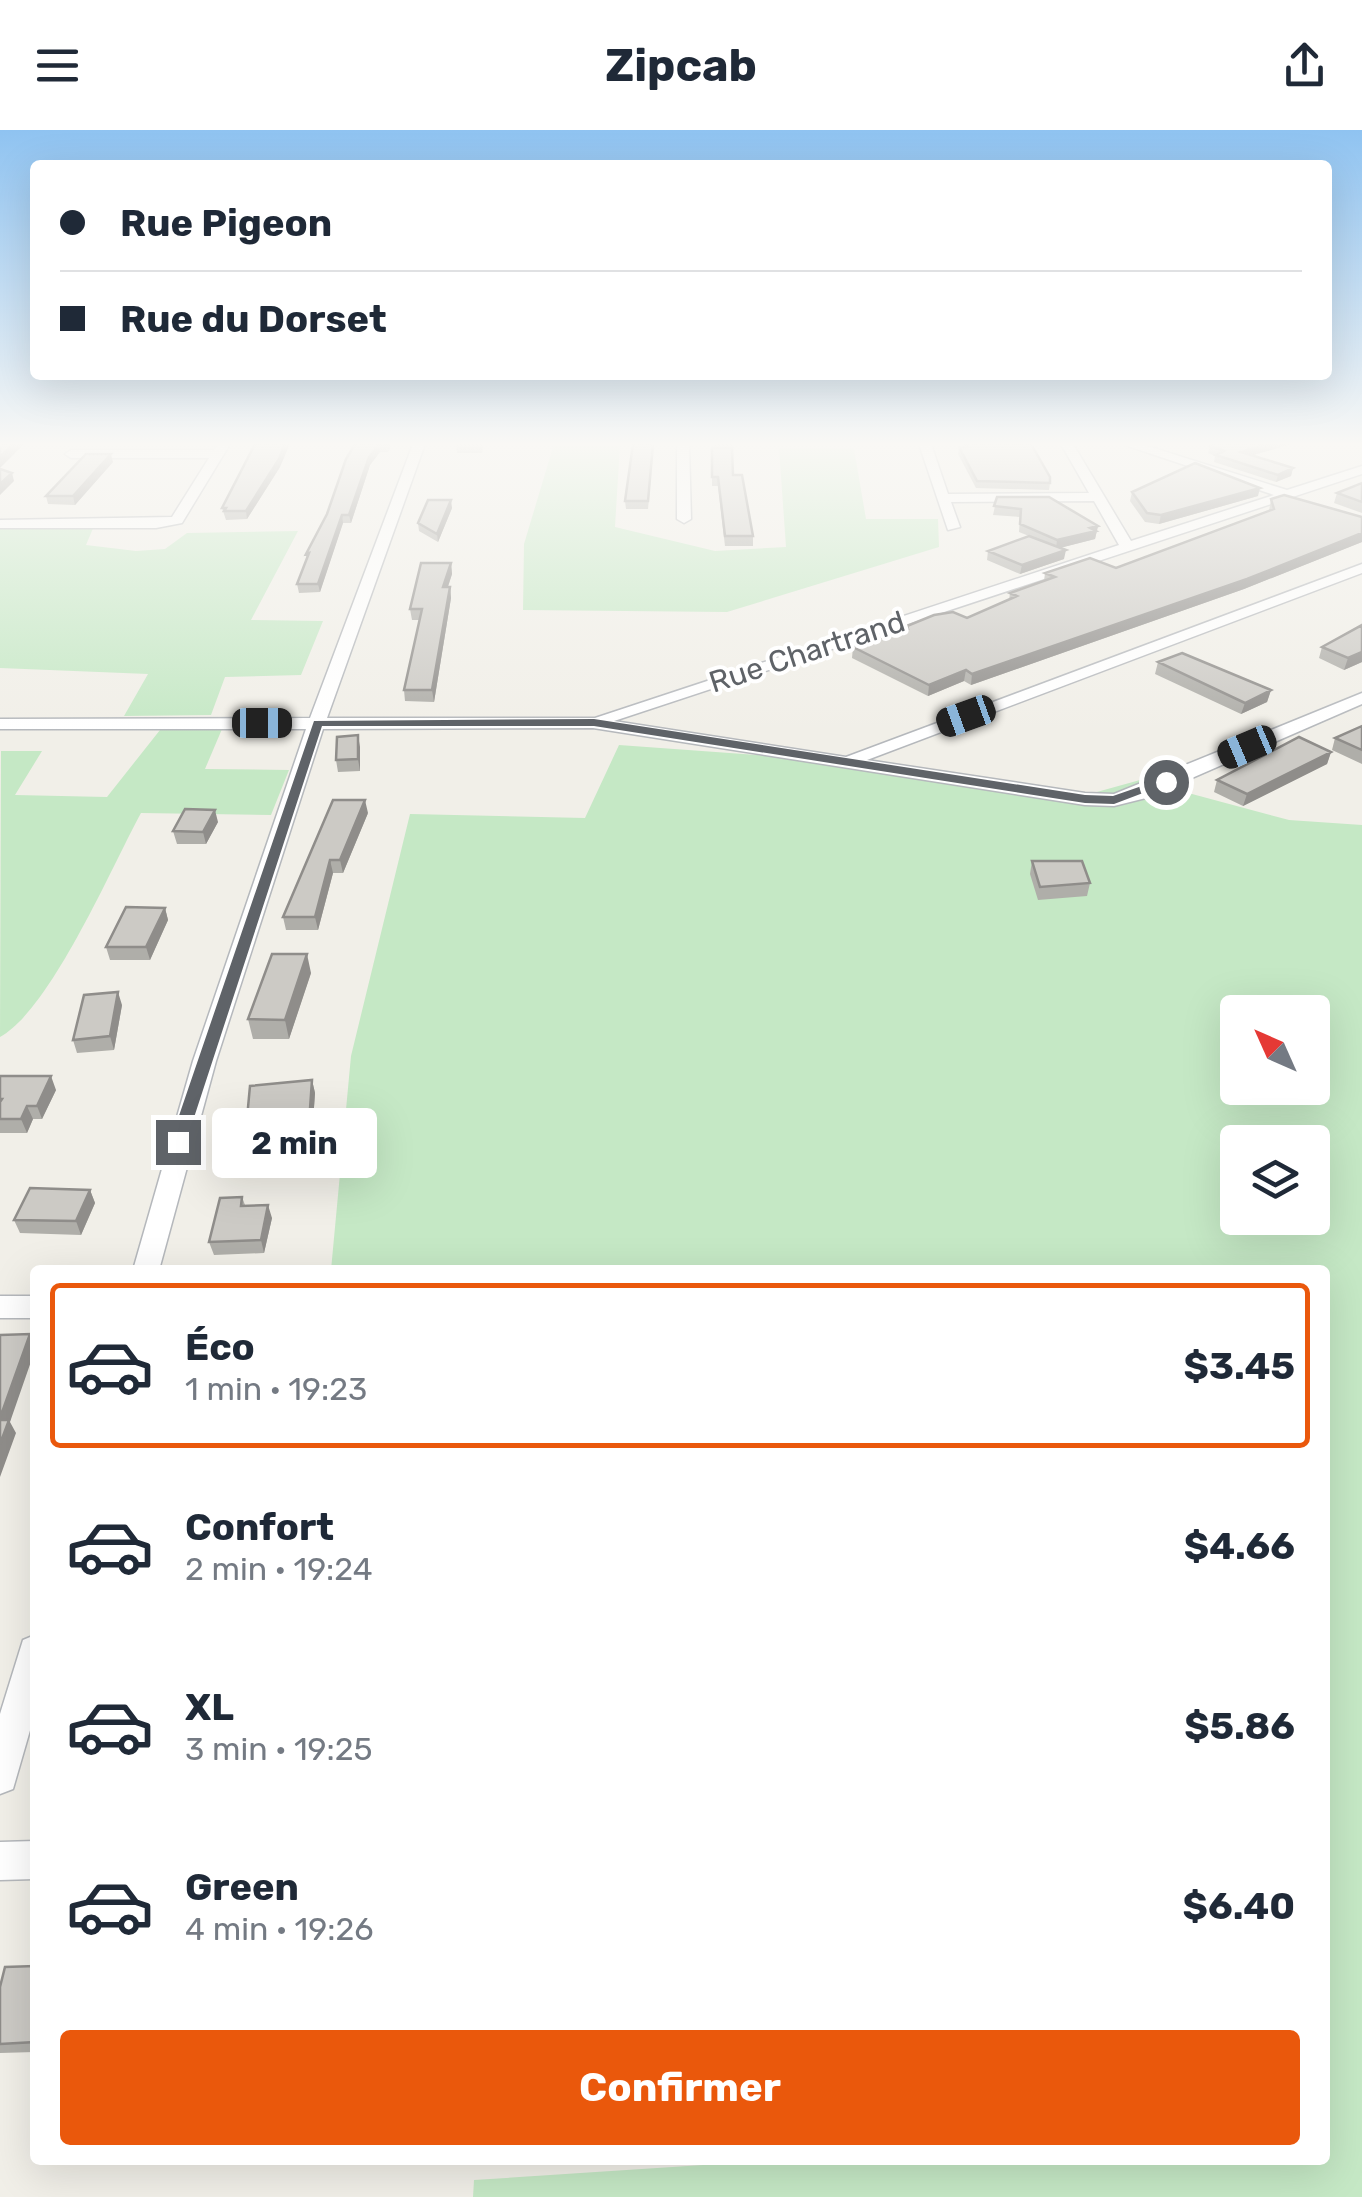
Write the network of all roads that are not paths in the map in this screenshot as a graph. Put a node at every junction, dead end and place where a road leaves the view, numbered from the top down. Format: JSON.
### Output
{"nodes":[{"id":1,"x":384,"y":540,"type":"edge"},
{"id":2,"x":1123,"y":540,"type":"edge"},
{"id":3,"x":1147,"y":540,"type":"edge"},
{"id":4,"x":1127,"y":547,"type":"junction"},
{"id":5,"x":1362,"y":568,"type":"edge"},
{"id":6,"x":1362,"y":698,"type":"edge"},
{"id":7,"x":594,"y":722,"type":"junction"},
{"id":8,"x":318,"y":723,"type":"junction"},
{"id":9,"x":0,"y":724,"type":"edge"},
{"id":10,"x":848,"y":760,"type":"junction"},
{"id":11,"x":147,"y":1265,"type":"edge"},
{"id":12,"x":0,"y":1307,"type":"edge"},
{"id":13,"x":30,"y":1307,"type":"edge"},
{"id":14,"x":30,"y":1669,"type":"edge"},
{"id":15,"x":0,"y":1776,"type":"edge"},
{"id":16,"x":30,"y":1860,"type":"edge"},
{"id":17,"x":0,"y":1861,"type":"edge"}],
"edges":[{"from":1,"to":8,"type":"street"},
{"from":2,"to":4,"type":"street"},
{"from":3,"to":4,"type":"street","name":"Rue Chartrand"},
{"from":4,"to":7,"type":"street","name":"Rue Chartrand"},
{"from":5,"to":10,"type":"street"},
{"from":6,"to":10,"type":"street"},
{"from":7,"to":8,"type":"street"},
{"from":7,"to":10,"type":"street"},
{"from":8,"to":9,"type":"street"},
{"from":8,"to":11,"type":"street"},
{"from":12,"to":13,"type":"street"},
{"from":14,"to":15,"type":"street"},
{"from":16,"to":17,"type":"street"}]}
